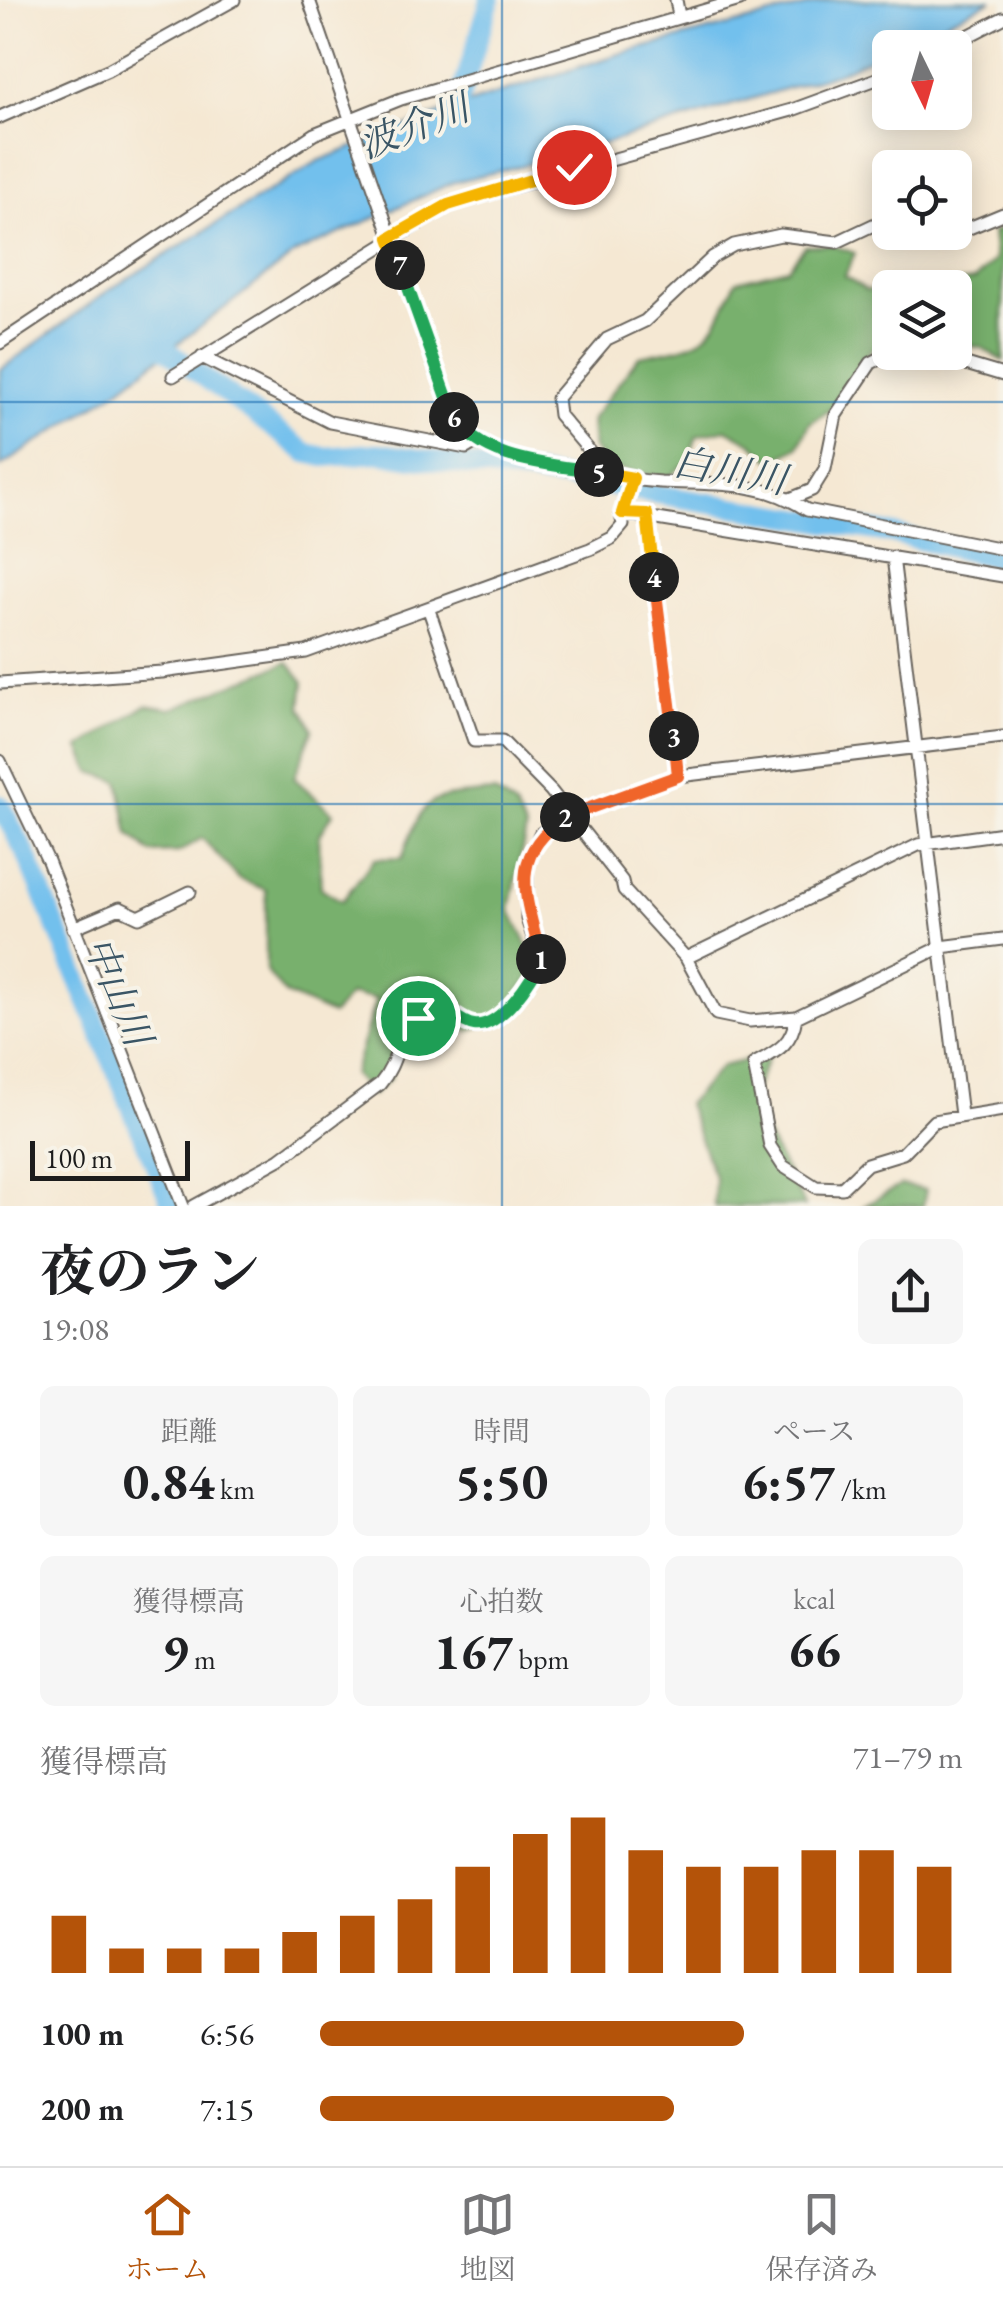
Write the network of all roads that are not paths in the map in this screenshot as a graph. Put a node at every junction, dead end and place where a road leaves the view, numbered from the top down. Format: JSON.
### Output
{"nodes":[{"id":1,"x":234,"y":0,"type":"edge"},
{"id":2,"x":309,"y":0,"type":"edge"},
{"id":3,"x":676,"y":0,"type":"edge"},
{"id":4,"x":740,"y":0,"type":"edge"},
{"id":5,"x":679,"y":16,"type":"junction"},
{"id":6,"x":1003,"y":18,"type":"edge"},
{"id":7,"x":972,"y":34,"type":"edge"},
{"id":8,"x":872,"y":81,"type":"edge"},
{"id":9,"x":0,"y":117,"type":"edge"},
{"id":10,"x":351,"y":126,"type":"junction"},
{"id":11,"x":1003,"y":214,"type":"edge"},
{"id":12,"x":872,"y":225,"type":"edge"},
{"id":13,"x":972,"y":227,"type":"edge"},
{"id":14,"x":390,"y":238,"type":"junction"},
{"id":15,"x":0,"y":343,"type":"edge"},
{"id":16,"x":197,"y":361,"type":"junction"},
{"id":17,"x":1003,"y":375,"type":"edge"},
{"id":18,"x":174,"y":376,"type":"dead end"},
{"id":19,"x":476,"y":442,"type":"junction"},
{"id":20,"x":610,"y":474,"type":"junction"},
{"id":21,"x":632,"y":482,"type":"junction"},
{"id":22,"x":790,"y":499,"type":"junction"},
{"id":23,"x":625,"y":509,"type":"junction"},
{"id":24,"x":647,"y":514,"type":"junction"},
{"id":25,"x":1003,"y":549,"type":"edge"},
{"id":26,"x":892,"y":557,"type":"junction"},
{"id":27,"x":1003,"y":576,"type":"edge"},
{"id":28,"x":429,"y":610,"type":"junction"},
{"id":29,"x":0,"y":683,"type":"edge"},
{"id":30,"x":1003,"y":737,"type":"edge"},
{"id":31,"x":916,"y":747,"type":"junction"},
{"id":32,"x":0,"y":761,"type":"edge"},
{"id":33,"x":678,"y":776,"type":"junction"},
{"id":34,"x":568,"y":815,"type":"junction"},
{"id":35,"x":1003,"y":833,"type":"edge"},
{"id":36,"x":928,"y":842,"type":"junction"},
{"id":37,"x":190,"y":892,"type":"dead end"},
{"id":38,"x":73,"y":928,"type":"junction"},
{"id":39,"x":1003,"y":940,"type":"edge"},
{"id":40,"x":941,"y":947,"type":"junction"},
{"id":41,"x":686,"y":958,"type":"junction"},
{"id":42,"x":796,"y":1017,"type":"junction"},
{"id":43,"x":1003,"y":1110,"type":"edge"},
{"id":44,"x":961,"y":1115,"type":"junction"},
{"id":45,"x":183,"y":1206,"type":"edge"},
{"id":46,"x":194,"y":1206,"type":"edge"}],
"edges":[{"from":1,"to":9,"type":"street"},
{"from":2,"to":10,"type":"street"},
{"from":3,"to":5,"type":"street"},
{"from":4,"to":5,"type":"street"},
{"from":5,"to":10,"type":"street"},
{"from":6,"to":7,"type":"street"},
{"from":8,"to":14,"type":"street"},
{"from":10,"to":14,"type":"street"},
{"from":10,"to":15,"type":"street"},
{"from":11,"to":13,"type":"street"},
{"from":12,"to":20,"type":"street"},
{"from":14,"to":16,"type":"street"},
{"from":14,"to":19,"type":"street"},
{"from":16,"to":18,"type":"street"},
{"from":16,"to":19,"type":"street"},
{"from":17,"to":22,"type":"street"},
{"from":19,"to":20,"type":"street"},
{"from":20,"to":21,"type":"street"},
{"from":21,"to":22,"type":"street"},
{"from":21,"to":23,"type":"street"},
{"from":22,"to":25,"type":"street"},
{"from":23,"to":24,"type":"street"},
{"from":23,"to":28,"type":"street"},
{"from":24,"to":26,"type":"street"},
{"from":24,"to":33,"type":"street"},
{"from":26,"to":27,"type":"street"},
{"from":26,"to":31,"type":"street"},
{"from":28,"to":29,"type":"street"},
{"from":28,"to":34,"type":"street"},
{"from":30,"to":31,"type":"street"},
{"from":31,"to":33,"type":"street"},
{"from":31,"to":36,"type":"street"},
{"from":32,"to":38,"type":"street"},
{"from":33,"to":34,"type":"street"},
{"from":34,"to":41,"type":"street"},
{"from":34,"to":46,"type":"street"},
{"from":35,"to":36,"type":"street"},
{"from":36,"to":40,"type":"street"},
{"from":36,"to":41,"type":"street"},
{"from":37,"to":38,"type":"street"},
{"from":38,"to":45,"type":"street"},
{"from":39,"to":40,"type":"street"},
{"from":40,"to":42,"type":"street"},
{"from":40,"to":44,"type":"street"},
{"from":41,"to":42,"type":"street"},
{"from":42,"to":44,"type":"street"},
{"from":43,"to":44,"type":"street"}]}
